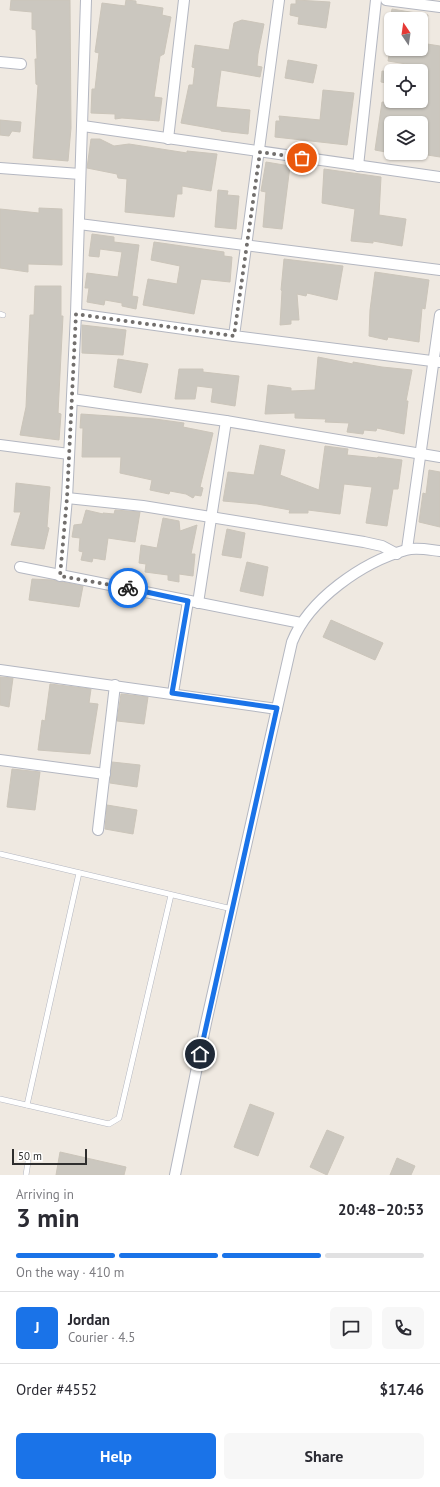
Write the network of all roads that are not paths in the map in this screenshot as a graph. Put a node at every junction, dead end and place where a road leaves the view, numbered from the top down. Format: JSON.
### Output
{"nodes":[{"id":1,"x":86,"y":0,"type":"edge"},
{"id":2,"x":184,"y":0,"type":"edge"},
{"id":3,"x":279,"y":0,"type":"edge"},
{"id":4,"x":376,"y":0,"type":"edge"},
{"id":5,"x":386,"y":0,"type":"edge"},
{"id":6,"x":440,"y":7,"type":"edge"},
{"id":7,"x":0,"y":62,"type":"edge"},
{"id":8,"x":21,"y":64,"type":"dead end"},
{"id":9,"x":83,"y":126,"type":"junction"},
{"id":10,"x":168,"y":139,"type":"junction"},
{"id":11,"x":260,"y":152,"type":"junction"},
{"id":12,"x":358,"y":166,"type":"junction"},
{"id":13,"x":0,"y":168,"type":"edge"},
{"id":14,"x":80,"y":174,"type":"junction"},
{"id":15,"x":440,"y":177,"type":"edge"},
{"id":16,"x":79,"y":224,"type":"junction"},
{"id":17,"x":247,"y":245,"type":"junction"},
{"id":18,"x":440,"y":270,"type":"edge"},
{"id":19,"x":76,"y":314,"type":"junction"},
{"id":20,"x":440,"y":315,"type":"edge"},
{"id":21,"x":234,"y":336,"type":"junction"},
{"id":22,"x":437,"y":362,"type":"edge"},
{"id":23,"x":72,"y":399,"type":"junction"},
{"id":24,"x":226,"y":421,"type":"junction"},
{"id":25,"x":0,"y":446,"type":"edge"},
{"id":26,"x":69,"y":454,"type":"junction"},
{"id":27,"x":422,"y":454,"type":"junction"},
{"id":28,"x":440,"y":456,"type":"edge"},
{"id":29,"x":67,"y":498,"type":"junction"},
{"id":30,"x":212,"y":517,"type":"junction"},
{"id":31,"x":408,"y":549,"type":"junction"},
{"id":32,"x":440,"y":551,"type":"edge"},
{"id":33,"x":397,"y":554,"type":"junction"},
{"id":34,"x":20,"y":567,"type":"dead end"},
{"id":35,"x":60,"y":576,"type":"junction"},
{"id":36,"x":193,"y":602,"type":"junction"},
{"id":37,"x":301,"y":623,"type":"junction"},
{"id":38,"x":0,"y":670,"type":"edge"},
{"id":39,"x":115,"y":685,"type":"junction"},
{"id":40,"x":172,"y":693,"type":"junction"},
{"id":41,"x":277,"y":708,"type":"junction"},
{"id":42,"x":0,"y":760,"type":"edge"},
{"id":43,"x":105,"y":774,"type":"junction"},
{"id":44,"x":98,"y":830,"type":"dead end"},
{"id":45,"x":0,"y":854,"type":"edge"},
{"id":46,"x":79,"y":873,"type":"junction"},
{"id":47,"x":171,"y":895,"type":"junction"},
{"id":48,"x":232,"y":909,"type":"junction"},
{"id":49,"x":0,"y":1099,"type":"edge"},
{"id":50,"x":28,"y":1105,"type":"junction"},
{"id":51,"x":28,"y":1162,"type":"dead end"},
{"id":52,"x":26,"y":1175,"type":"edge"},
{"id":53,"x":175,"y":1175,"type":"edge"}],
"edges":[{"from":1,"to":9,"type":"street"},
{"from":2,"to":10,"type":"street"},
{"from":3,"to":11,"type":"street"},
{"from":4,"to":12,"type":"street"},
{"from":5,"to":6,"type":"street"},
{"from":7,"to":8,"type":"street"},
{"from":9,"to":10,"type":"street"},
{"from":9,"to":14,"type":"street"},
{"from":10,"to":11,"type":"street"},
{"from":11,"to":12,"type":"street"},
{"from":11,"to":17,"type":"street"},
{"from":12,"to":15,"type":"street"},
{"from":13,"to":14,"type":"street"},
{"from":14,"to":16,"type":"street"},
{"from":16,"to":17,"type":"street"},
{"from":16,"to":19,"type":"street"},
{"from":17,"to":18,"type":"street"},
{"from":17,"to":21,"type":"street"},
{"from":19,"to":21,"type":"street"},
{"from":19,"to":23,"type":"street"},
{"from":20,"to":22,"type":"street"},
{"from":21,"to":22,"type":"street"},
{"from":22,"to":27,"type":"street"},
{"from":23,"to":24,"type":"street"},
{"from":23,"to":26,"type":"street"},
{"from":24,"to":27,"type":"street"},
{"from":24,"to":30,"type":"street"},
{"from":25,"to":26,"type":"street"},
{"from":26,"to":29,"type":"street"},
{"from":27,"to":28,"type":"street"},
{"from":27,"to":31,"type":"street"},
{"from":29,"to":30,"type":"street"},
{"from":29,"to":35,"type":"street"},
{"from":30,"to":33,"type":"street"},
{"from":30,"to":36,"type":"street"},
{"from":31,"to":32,"type":"street"},
{"from":31,"to":33,"type":"street"},
{"from":33,"to":37,"type":"street"},
{"from":34,"to":35,"type":"street"},
{"from":35,"to":36,"type":"street"},
{"from":36,"to":37,"type":"street"},
{"from":36,"to":40,"type":"street"},
{"from":37,"to":41,"type":"street"},
{"from":38,"to":39,"type":"street"},
{"from":39,"to":40,"type":"street"},
{"from":39,"to":43,"type":"street"},
{"from":40,"to":41,"type":"street"},
{"from":41,"to":48,"type":"street"},
{"from":42,"to":43,"type":"street"},
{"from":43,"to":44,"type":"street"},
{"from":45,"to":46,"type":"lane"},
{"from":46,"to":47,"type":"lane"},
{"from":46,"to":50,"type":"lane"},
{"from":47,"to":48,"type":"lane"},
{"from":47,"to":50,"type":"lane"},
{"from":48,"to":53,"type":"street"},
{"from":49,"to":50,"type":"lane"},
{"from":51,"to":52,"type":"lane"}]}
